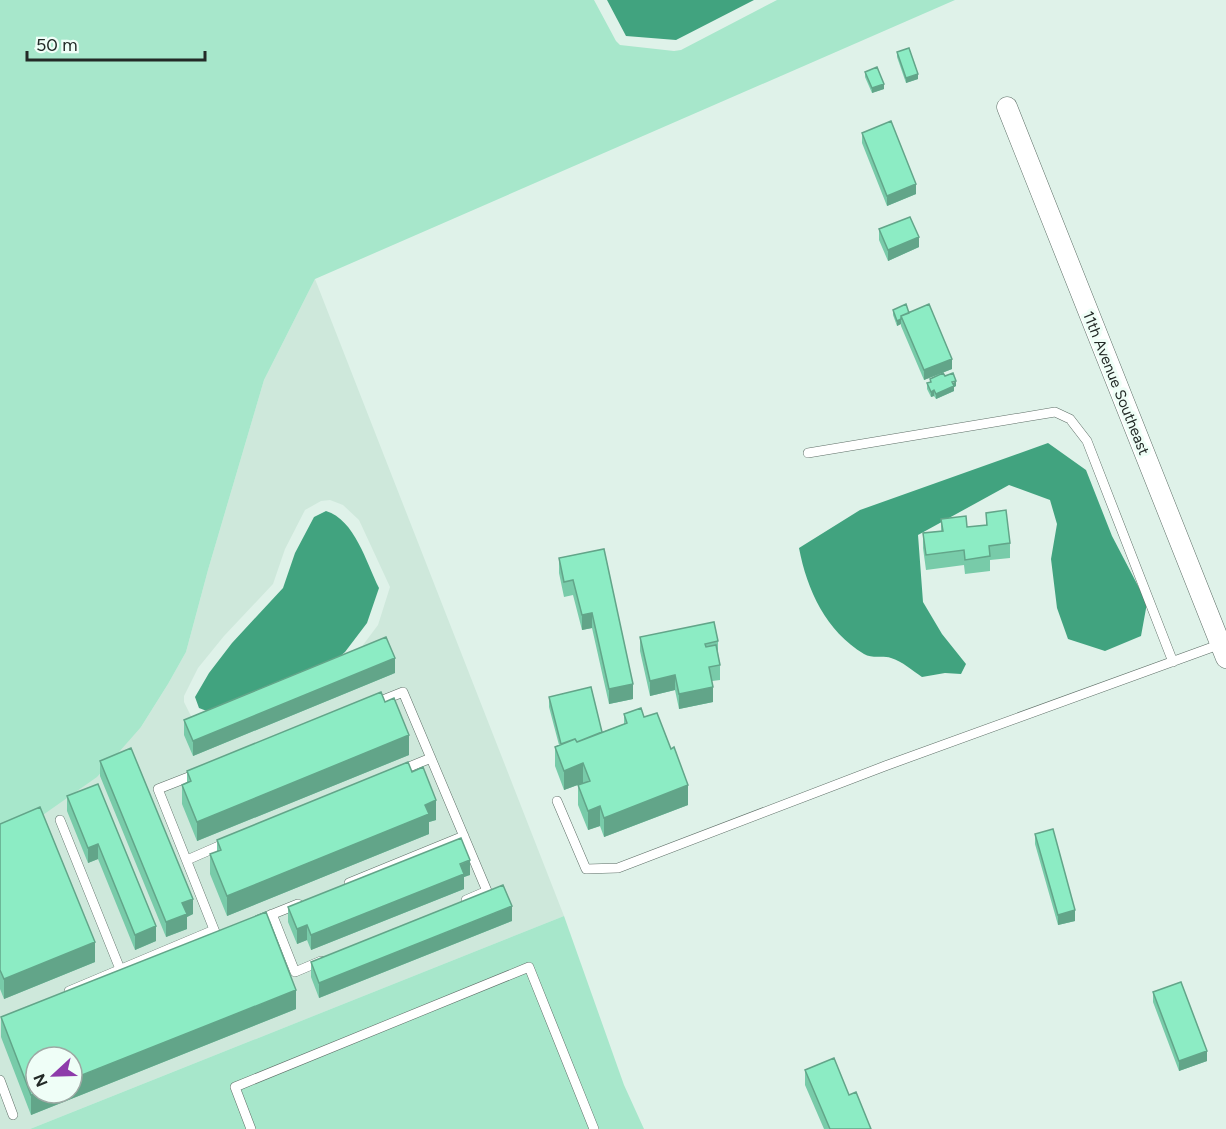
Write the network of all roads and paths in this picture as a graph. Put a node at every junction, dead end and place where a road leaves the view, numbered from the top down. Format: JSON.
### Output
{"nodes":[{"id":1,"x":1007,"y":107,"type":"dead end"},
{"id":2,"x":808,"y":453,"type":"dead end"},
{"id":3,"x":1223,"y":651,"type":"edge"},
{"id":4,"x":1173,"y":662,"type":"junction"},
{"id":5,"x":359,"y":710,"type":"edge"},
{"id":6,"x":431,"y":758,"type":"junction"},
{"id":7,"x":203,"y":771,"type":"edge"},
{"id":8,"x":388,"y":775,"type":"edge"},
{"id":9,"x":556,"y":801,"type":"dead end"},
{"id":10,"x":60,"y":820,"type":"dead end"},
{"id":11,"x":464,"y":836,"type":"junction"},
{"id":12,"x":240,"y":838,"type":"edge"},
{"id":13,"x":187,"y":860,"type":"junction"},
{"id":14,"x":336,"y":888,"type":"edge"},
{"id":15,"x":304,"y":901,"type":"edge"},
{"id":16,"x":455,"y":904,"type":"edge"},
{"id":17,"x":272,"y":914,"type":"junction"},
{"id":18,"x":250,"y":923,"type":"edge"},
{"id":19,"x":214,"y":930,"type":"junction"},
{"id":20,"x":228,"y":933,"type":"edge"},
{"id":21,"x":327,"y":959,"type":"edge"},
{"id":22,"x":120,"y":969,"type":"junction"},
{"id":23,"x":55,"y":996,"type":"edge"},
{"id":24,"x":0,"y":1080,"type":"edge"},
{"id":25,"x":13,"y":1115,"type":"dead end"},
{"id":26,"x":251,"y":1129,"type":"edge"},
{"id":27,"x":594,"y":1129,"type":"edge"}],
"edges":[{"from":1,"to":3,"type":"street","name":"11th Avenue Southeast"},
{"from":2,"to":4,"type":"lane"},
{"from":3,"to":4,"type":"lane"},
{"from":4,"to":9,"type":"lane"},
{"from":5,"to":6,"type":"lane"},
{"from":6,"to":8,"type":"lane"},
{"from":6,"to":11,"type":"lane"},
{"from":7,"to":13,"type":"lane"},
{"from":10,"to":22,"type":"lane"},
{"from":11,"to":14,"type":"lane"},
{"from":11,"to":16,"type":"lane"},
{"from":12,"to":13,"type":"lane"},
{"from":13,"to":19,"type":"lane"},
{"from":15,"to":17,"type":"lane"},
{"from":17,"to":18,"type":"lane"},
{"from":17,"to":21,"type":"lane"},
{"from":19,"to":20,"type":"lane"},
{"from":19,"to":22,"type":"lane"},
{"from":22,"to":23,"type":"lane"},
{"from":24,"to":25,"type":"lane"},
{"from":26,"to":27,"type":"lane"}]}
